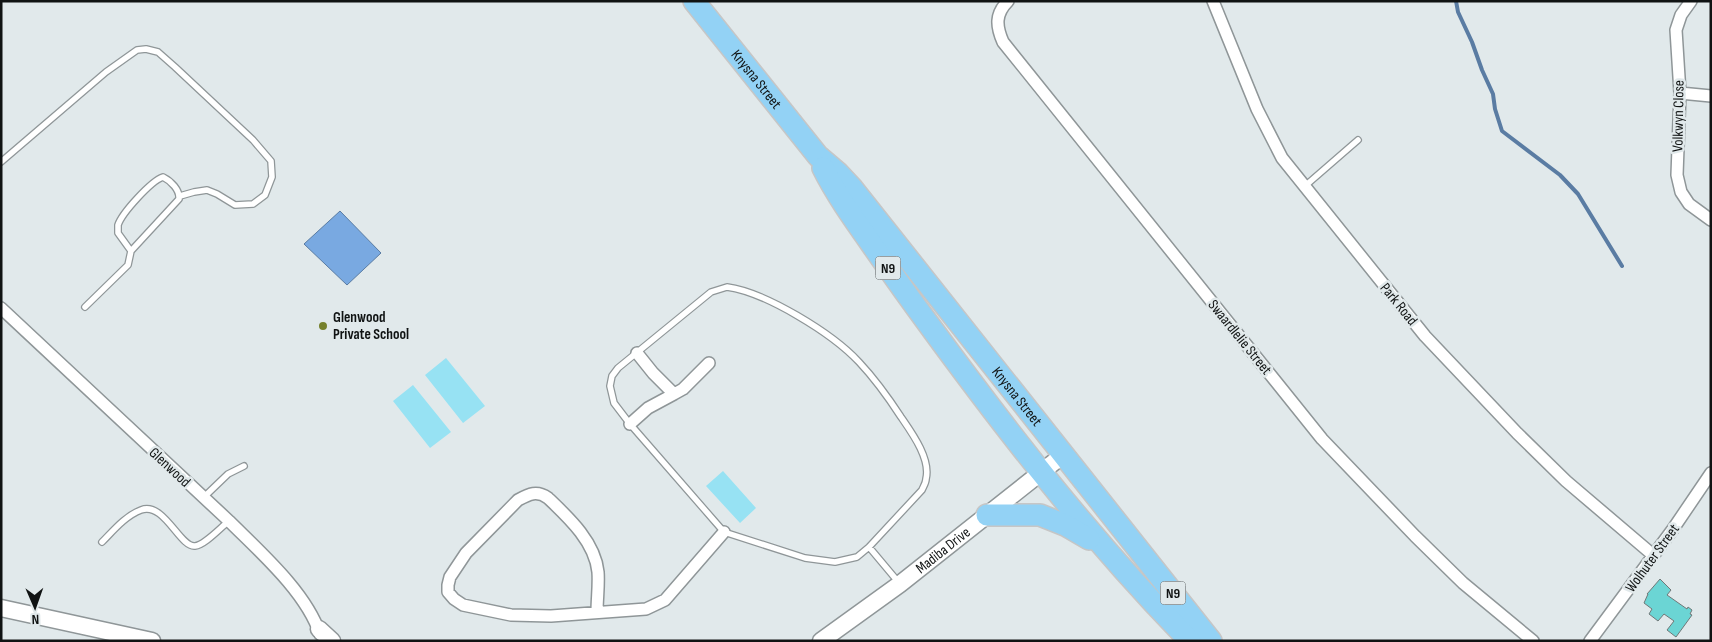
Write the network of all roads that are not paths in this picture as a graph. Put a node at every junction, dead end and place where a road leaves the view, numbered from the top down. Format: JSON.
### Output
{"nodes":[{"id":1,"x":694,"y":1,"type":"edge"},
{"id":2,"x":1008,"y":1,"type":"edge"},
{"id":3,"x":1213,"y":1,"type":"edge"},
{"id":4,"x":1691,"y":1,"type":"edge"},
{"id":5,"x":1680,"y":93,"type":"junction"},
{"id":6,"x":1711,"y":96,"type":"edge"},
{"id":7,"x":1358,"y":140,"type":"dead end"},
{"id":8,"x":818,"y":156,"type":"junction"},
{"id":9,"x":1,"y":162,"type":"edge"},
{"id":10,"x":1305,"y":186,"type":"junction"},
{"id":11,"x":180,"y":196,"type":"junction"},
{"id":12,"x":1711,"y":220,"type":"edge"},
{"id":13,"x":131,"y":251,"type":"junction"},
{"id":14,"x":85,"y":307,"type":"dead end"},
{"id":15,"x":1,"y":308,"type":"edge"},
{"id":16,"x":637,"y":353,"type":"junction"},
{"id":17,"x":709,"y":363,"type":"dead end"},
{"id":18,"x":674,"y":394,"type":"junction"},
{"id":19,"x":630,"y":424,"type":"junction"},
{"id":20,"x":1063,"y":454,"type":"junction"},
{"id":21,"x":244,"y":466,"type":"dead end"},
{"id":22,"x":1041,"y":472,"type":"junction"},
{"id":23,"x":1711,"y":473,"type":"edge"},
{"id":24,"x":203,"y":498,"type":"junction"},
{"id":25,"x":987,"y":516,"type":"junction"},
{"id":26,"x":229,"y":520,"type":"junction"},
{"id":27,"x":724,"y":532,"type":"junction"},
{"id":28,"x":102,"y":542,"type":"dead end"},
{"id":29,"x":869,"y":547,"type":"junction"},
{"id":30,"x":1106,"y":549,"type":"junction"},
{"id":31,"x":1653,"y":555,"type":"junction"},
{"id":32,"x":900,"y":584,"type":"junction"},
{"id":33,"x":1,"y":608,"type":"edge"},
{"id":34,"x":597,"y":612,"type":"junction"},
{"id":35,"x":321,"y":635,"type":"edge"},
{"id":36,"x":152,"y":641,"type":"edge"},
{"id":37,"x":332,"y":641,"type":"edge"},
{"id":38,"x":820,"y":641,"type":"edge"},
{"id":39,"x":1190,"y":641,"type":"edge"},
{"id":40,"x":1211,"y":641,"type":"edge"},
{"id":41,"x":1533,"y":641,"type":"edge"},
{"id":42,"x":1590,"y":641,"type":"edge"}],
"edges":[{"from":1,"to":8,"type":"highway","name":"Knysna Street","number":"N9"},
{"from":2,"to":41,"type":"street","name":"Swaardlelie Street"},
{"from":3,"to":10,"type":"street","name":"Park Road"},
{"from":4,"to":5,"type":"street","name":"Volkwyn Close"},
{"from":5,"to":6,"type":"street"},
{"from":5,"to":12,"type":"street","name":"Volkwyn Close"},
{"from":7,"to":10,"type":"lane"},
{"from":8,"to":20,"type":"highway","name":"Knysna Street","number":"N9"},
{"from":8,"to":22,"type":"highway","name":"Knysna Street","number":"N9"},
{"from":9,"to":11,"type":"lane"},
{"from":10,"to":31,"type":"street","name":"Park Road"},
{"from":11,"to":13,"type":"lane"},
{"from":11,"to":13,"type":"lane"},
{"from":13,"to":14,"type":"lane"},
{"from":15,"to":24,"type":"street","name":"Glenwood"},
{"from":16,"to":18,"type":"street"},
{"from":16,"to":19,"type":"lane"},
{"from":16,"to":29,"type":"lane"},
{"from":17,"to":18,"type":"street"},
{"from":18,"to":19,"type":"street"},
{"from":19,"to":27,"type":"lane"},
{"from":20,"to":22,"type":"street","name":"Madiba Drive"},
{"from":20,"to":40,"type":"highway","name":"Knysna Street","number":"N9"},
{"from":21,"to":24,"type":"lane"},
{"from":22,"to":25,"type":"street","name":"Madiba Drive"},
{"from":22,"to":30,"type":"highway","name":"Knysna Street","number":"N9"},
{"from":23,"to":31,"type":"street","name":"Wolhuter Street"},
{"from":24,"to":26,"type":"street","name":"Glenwood"},
{"from":25,"to":30,"type":"highway"},
{"from":25,"to":32,"type":"street","name":"Madiba Drive"},
{"from":26,"to":28,"type":"lane"},
{"from":26,"to":35,"type":"street","name":"Glenwood"},
{"from":27,"to":29,"type":"lane"},
{"from":27,"to":34,"type":"street"},
{"from":29,"to":32,"type":"lane"},
{"from":30,"to":39,"type":"highway","name":"Knysna Street","number":"N9"},
{"from":31,"to":42,"type":"street","name":"Wolhuter Street"},
{"from":32,"to":38,"type":"street","name":"Madiba Drive"},
{"from":33,"to":36,"type":"street"},
{"from":34,"to":34,"type":"street"},
{"from":35,"to":37,"type":"street"}]}
